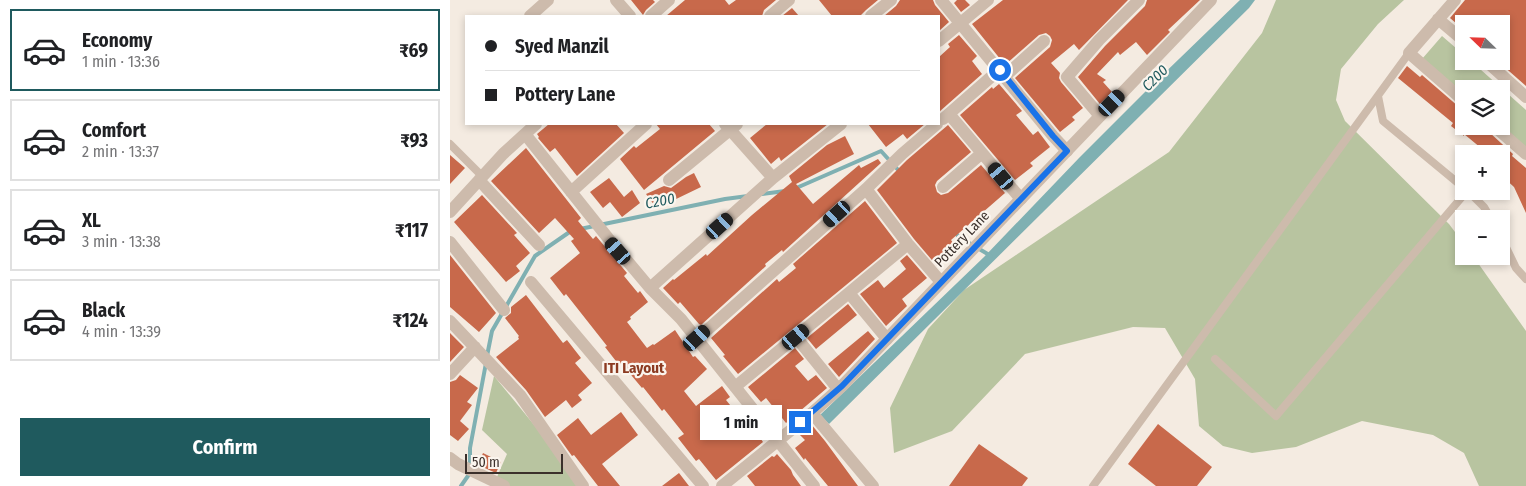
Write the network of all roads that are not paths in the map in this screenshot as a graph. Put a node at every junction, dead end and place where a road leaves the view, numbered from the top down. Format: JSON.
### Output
{"nodes":[{"id":1,"x":548,"y":0,"type":"edge"},
{"id":2,"x":616,"y":0,"type":"edge"},
{"id":3,"x":669,"y":0,"type":"edge"},
{"id":4,"x":788,"y":0,"type":"edge"},
{"id":5,"x":891,"y":0,"type":"edge"},
{"id":6,"x":941,"y":0,"type":"edge"},
{"id":7,"x":988,"y":0,"type":"edge"},
{"id":8,"x":1139,"y":0,"type":"edge"},
{"id":9,"x":1211,"y":0,"type":"edge"},
{"id":10,"x":1455,"y":0,"type":"edge"},
{"id":11,"x":535,"y":15,"type":"edge"},
{"id":12,"x":629,"y":15,"type":"edge"},
{"id":13,"x":652,"y":15,"type":"edge"},
{"id":14,"x":771,"y":15,"type":"edge"},
{"id":15,"x":872,"y":15,"type":"edge"},
{"id":16,"x":1438,"y":19,"type":"junction"},
{"id":17,"x":960,"y":23,"type":"junction"},
{"id":18,"x":1455,"y":33,"type":"edge"},
{"id":19,"x":940,"y":40,"type":"edge"},
{"id":20,"x":1044,"y":41,"type":"dead end"},
{"id":21,"x":1409,"y":54,"type":"junction"},
{"id":22,"x":1496,"y":70,"type":"edge"},
{"id":23,"x":1002,"y":73,"type":"junction"},
{"id":24,"x":1455,"y":93,"type":"edge"},
{"id":25,"x":1378,"y":96,"type":"junction"},
{"id":26,"x":1526,"y":97,"type":"edge"},
{"id":27,"x":949,"y":114,"type":"junction"},
{"id":28,"x":1100,"y":116,"type":"junction"},
{"id":29,"x":940,"y":121,"type":"edge"},
{"id":30,"x":535,"y":125,"type":"edge"},
{"id":31,"x":645,"y":125,"type":"edge"},
{"id":32,"x":840,"y":125,"type":"edge"},
{"id":33,"x":936,"y":125,"type":"edge"},
{"id":34,"x":731,"y":126,"type":"edge"},
{"id":35,"x":525,"y":134,"type":"junction"},
{"id":36,"x":1504,"y":135,"type":"edge"},
{"id":37,"x":450,"y":144,"type":"edge"},
{"id":38,"x":1067,"y":151,"type":"junction"},
{"id":39,"x":982,"y":153,"type":"junction"},
{"id":40,"x":1526,"y":154,"type":"edge"},
{"id":41,"x":481,"y":178,"type":"junction"},
{"id":42,"x":773,"y":178,"type":"junction"},
{"id":43,"x":669,"y":180,"type":"dead end"},
{"id":44,"x":1455,"y":181,"type":"edge"},
{"id":45,"x":943,"y":187,"type":"dead end"},
{"id":46,"x":866,"y":189,"type":"junction"},
{"id":47,"x":571,"y":192,"type":"junction"},
{"id":48,"x":1021,"y":199,"type":"junction"},
{"id":49,"x":1459,"y":200,"type":"edge"},
{"id":50,"x":1477,"y":200,"type":"edge"},
{"id":51,"x":1486,"y":210,"type":"edge"},
{"id":52,"x":450,"y":212,"type":"edge"},
{"id":53,"x":450,"y":242,"type":"edge"},
{"id":54,"x":908,"y":244,"type":"junction"},
{"id":55,"x":539,"y":245,"type":"dead end"},
{"id":56,"x":1510,"y":256,"type":"edge"},
{"id":57,"x":1526,"y":279,"type":"edge"},
{"id":58,"x":531,"y":282,"type":"dead end"},
{"id":59,"x":941,"y":282,"type":"junction"},
{"id":60,"x":650,"y":288,"type":"junction"},
{"id":61,"x":849,"y":293,"type":"junction"},
{"id":62,"x":504,"y":310,"type":"dead end"},
{"id":63,"x":450,"y":321,"type":"edge"},
{"id":64,"x":796,"y":337,"type":"junction"},
{"id":65,"x":697,"y":338,"type":"junction"},
{"id":66,"x":887,"y":340,"type":"junction"},
{"id":67,"x":478,"y":351,"type":"junction"},
{"id":68,"x":1215,"y":359,"type":"dead end"},
{"id":69,"x":450,"y":374,"type":"edge"},
{"id":70,"x":735,"y":388,"type":"junction"},
{"id":71,"x":838,"y":390,"type":"junction"},
{"id":72,"x":812,"y":413,"type":"junction"},
{"id":73,"x":777,"y":441,"type":"junction"},
{"id":74,"x":450,"y":458,"type":"edge"},
{"id":75,"x":501,"y":485,"type":"edge"},
{"id":76,"x":583,"y":486,"type":"edge"},
{"id":77,"x":702,"y":486,"type":"edge"},
{"id":78,"x":722,"y":486,"type":"edge"},
{"id":79,"x":814,"y":486,"type":"edge"},
{"id":80,"x":873,"y":486,"type":"edge"},
{"id":81,"x":1093,"y":486,"type":"edge"}],
"edges":[{"from":1,"to":11,"type":"street"},
{"from":2,"to":12,"type":"street"},
{"from":3,"to":13,"type":"street"},
{"from":4,"to":14,"type":"street"},
{"from":5,"to":15,"type":"street"},
{"from":6,"to":17,"type":"street"},
{"from":7,"to":17,"type":"street"},
{"from":8,"to":28,"type":"street"},
{"from":9,"to":28,"type":"street","name":"Pottery Lane"},
{"from":10,"to":16,"type":"street"},
{"from":16,"to":18,"type":"street"},
{"from":16,"to":21,"type":"street"},
{"from":17,"to":19,"type":"street"},
{"from":17,"to":23,"type":"street"},
{"from":20,"to":23,"type":"street"},
{"from":21,"to":24,"type":"street"},
{"from":21,"to":25,"type":"lane"},
{"from":22,"to":26,"type":"street"},
{"from":23,"to":27,"type":"street"},
{"from":23,"to":38,"type":"street"},
{"from":25,"to":44,"type":"lane"},
{"from":25,"to":81,"type":"lane"},
{"from":27,"to":29,"type":"street"},
{"from":27,"to":39,"type":"street"},
{"from":28,"to":38,"type":"street","name":"Pottery Lane"},
{"from":30,"to":35,"type":"street"},
{"from":31,"to":47,"type":"street"},
{"from":32,"to":42,"type":"street"},
{"from":33,"to":46,"type":"street"},
{"from":34,"to":42,"type":"street"},
{"from":34,"to":43,"type":"street"},
{"from":35,"to":41,"type":"street"},
{"from":35,"to":47,"type":"street"},
{"from":36,"to":40,"type":"street"},
{"from":37,"to":41,"type":"lane"},
{"from":38,"to":48,"type":"street","name":"Pottery Lane"},
{"from":39,"to":45,"type":"street"},
{"from":39,"to":48,"type":"street"},
{"from":41,"to":52,"type":"street"},
{"from":41,"to":55,"type":"street"},
{"from":42,"to":60,"type":"street"},
{"from":46,"to":54,"type":"street"},
{"from":46,"to":65,"type":"street"},
{"from":47,"to":60,"type":"street"},
{"from":48,"to":59,"type":"street","name":"Pottery Lane"},
{"from":49,"to":68,"type":"lane"},
{"from":50,"to":51,"type":"lane"},
{"from":53,"to":62,"type":"street"},
{"from":54,"to":59,"type":"street"},
{"from":54,"to":61,"type":"street"},
{"from":56,"to":57,"type":"lane"},
{"from":58,"to":77,"type":"street"},
{"from":59,"to":66,"type":"street","name":"Pottery Lane"},
{"from":60,"to":65,"type":"street"},
{"from":61,"to":64,"type":"street"},
{"from":61,"to":66,"type":"street"},
{"from":63,"to":67,"type":"street"},
{"from":64,"to":70,"type":"street"},
{"from":64,"to":71,"type":"street"},
{"from":65,"to":70,"type":"street"},
{"from":66,"to":71,"type":"street","name":"Pottery Lane"},
{"from":67,"to":69,"type":"street"},
{"from":67,"to":76,"type":"street"},
{"from":70,"to":73,"type":"street"},
{"from":71,"to":72,"type":"street","name":"Pottery Lane"},
{"from":72,"to":73,"type":"street","name":"Pottery Lane"},
{"from":72,"to":80,"type":"street"},
{"from":73,"to":78,"type":"street","name":"Pottery Lane"},
{"from":73,"to":79,"type":"street"},
{"from":74,"to":75,"type":"street"}]}
